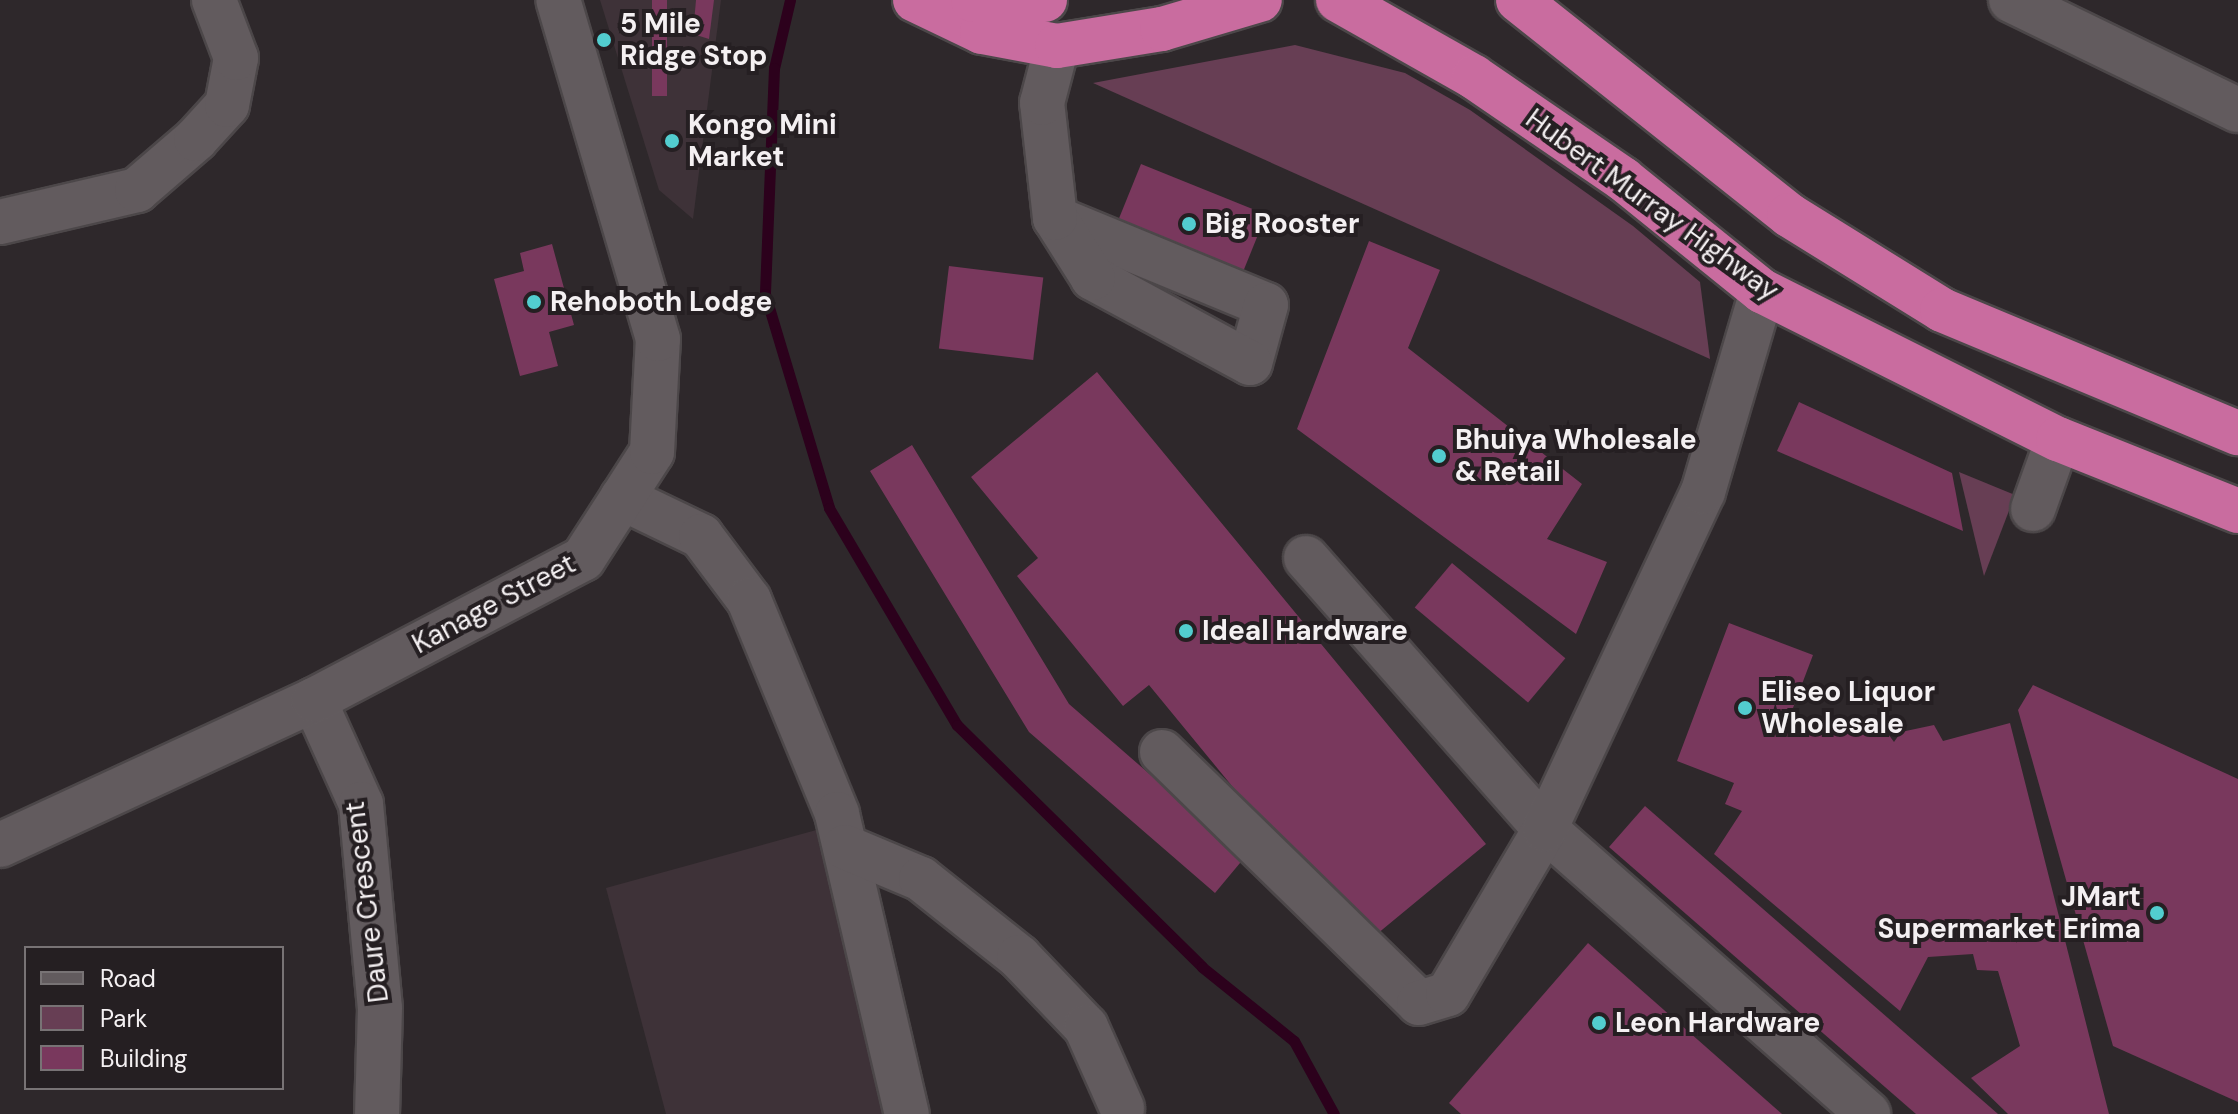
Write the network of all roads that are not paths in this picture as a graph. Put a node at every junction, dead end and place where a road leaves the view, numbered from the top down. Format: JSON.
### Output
{"nodes":[{"id":1,"x":214,"y":0,"type":"edge"},
{"id":2,"x":558,"y":0,"type":"edge"},
{"id":3,"x":915,"y":0,"type":"edge"},
{"id":4,"x":973,"y":0,"type":"edge"},
{"id":5,"x":1045,"y":0,"type":"edge"},
{"id":6,"x":1260,"y":0,"type":"edge"},
{"id":7,"x":1338,"y":0,"type":"edge"},
{"id":8,"x":1518,"y":0,"type":"edge"},
{"id":9,"x":2011,"y":0,"type":"edge"},
{"id":10,"x":1057,"y":46,"type":"junction"},
{"id":11,"x":2238,"y":110,"type":"edge"},
{"id":12,"x":1055,"y":218,"type":"dead end"},
{"id":13,"x":0,"y":222,"type":"edge"},
{"id":14,"x":1762,"y":291,"type":"junction"},
{"id":15,"x":2238,"y":433,"type":"edge"},
{"id":16,"x":2058,"y":439,"type":"junction"},
{"id":17,"x":622,"y":498,"type":"junction"},
{"id":18,"x":2033,"y":509,"type":"dead end"},
{"id":19,"x":2238,"y":511,"type":"edge"},
{"id":20,"x":1306,"y":558,"type":"dead end"},
{"id":21,"x":314,"y":700,"type":"junction"},
{"id":22,"x":1162,"y":752,"type":"dead end"},
{"id":23,"x":1545,"y":829,"type":"junction"},
{"id":24,"x":0,"y":845,"type":"edge"},
{"id":25,"x":845,"y":847,"type":"junction"},
{"id":26,"x":1122,"y":1108,"type":"dead end"},
{"id":27,"x":377,"y":1114,"type":"edge"},
{"id":28,"x":907,"y":1114,"type":"edge"},
{"id":29,"x":1868,"y":1114,"type":"edge"}],
"edges":[{"from":1,"to":13,"type":"street"},
{"from":2,"to":17,"type":"street","name":"Kanage Street"},
{"from":3,"to":10,"type":"highway"},
{"from":4,"to":5,"type":"highway"},
{"from":6,"to":10,"type":"highway"},
{"from":7,"to":14,"type":"highway","name":"Hubert Murray Highway"},
{"from":8,"to":15,"type":"highway"},
{"from":9,"to":11,"type":"street"},
{"from":10,"to":12,"type":"street"},
{"from":14,"to":16,"type":"highway","name":"Hubert Murray Highway"},
{"from":14,"to":23,"type":"street"},
{"from":16,"to":18,"type":"street"},
{"from":16,"to":19,"type":"highway","name":"Hubert Murray Highway"},
{"from":17,"to":21,"type":"street","name":"Kanage Street"},
{"from":17,"to":25,"type":"street"},
{"from":20,"to":23,"type":"street"},
{"from":21,"to":24,"type":"street","name":"Kanage Street"},
{"from":21,"to":27,"type":"street","name":"Daure Crescent"},
{"from":22,"to":23,"type":"street"},
{"from":23,"to":29,"type":"street"},
{"from":25,"to":26,"type":"street"},
{"from":25,"to":28,"type":"street"}]}
